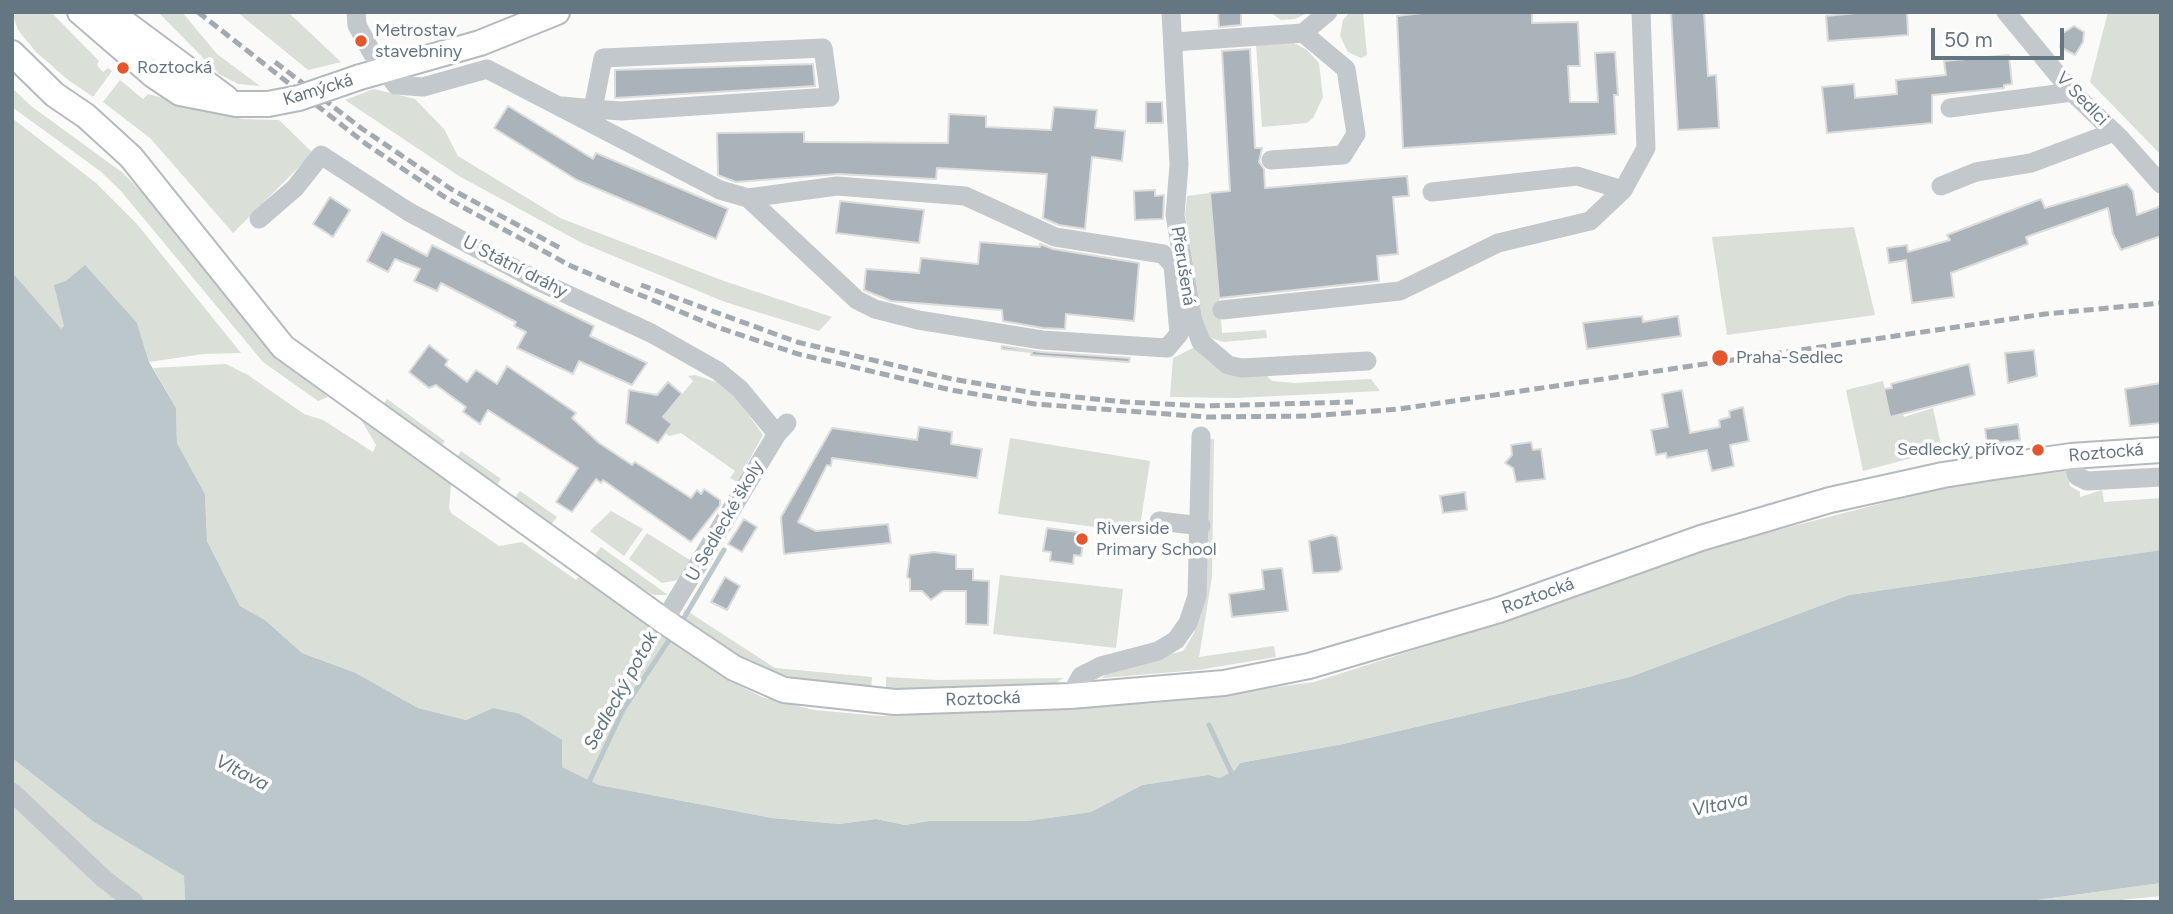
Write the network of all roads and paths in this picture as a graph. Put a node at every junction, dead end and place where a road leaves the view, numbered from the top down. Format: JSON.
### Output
{"nodes":[{"id":1,"x":80,"y":12,"type":"edge"},
{"id":2,"x":110,"y":12,"type":"edge"},
{"id":3,"x":124,"y":12,"type":"edge"},
{"id":4,"x":356,"y":12,"type":"edge"},
{"id":5,"x":557,"y":12,"type":"edge"},
{"id":6,"x":1171,"y":12,"type":"edge"},
{"id":7,"x":1328,"y":12,"type":"edge"},
{"id":8,"x":1640,"y":12,"type":"edge"},
{"id":9,"x":2006,"y":12,"type":"edge"},
{"id":10,"x":1303,"y":33,"type":"junction"},
{"id":11,"x":1174,"y":42,"type":"junction"},
{"id":12,"x":12,"y":53,"type":"edge"},
{"id":13,"x":168,"y":58,"type":"junction"},
{"id":14,"x":384,"y":70,"type":"junction"},
{"id":15,"x":12,"y":74,"type":"edge"},
{"id":16,"x":2072,"y":92,"type":"junction"},
{"id":17,"x":55,"y":95,"type":"junction"},
{"id":18,"x":236,"y":104,"type":"junction"},
{"id":19,"x":553,"y":105,"type":"junction"},
{"id":20,"x":593,"y":108,"type":"junction"},
{"id":21,"x":1950,"y":108,"type":"dead end"},
{"id":22,"x":2114,"y":132,"type":"junction"},
{"id":23,"x":1271,"y":160,"type":"dead end"},
{"id":24,"x":2161,"y":184,"type":"edge"},
{"id":25,"x":1941,"y":186,"type":"dead end"},
{"id":26,"x":1623,"y":190,"type":"junction"},
{"id":27,"x":1432,"y":192,"type":"dead end"},
{"id":28,"x":748,"y":198,"type":"junction"},
{"id":29,"x":260,"y":219,"type":"dead end"},
{"id":30,"x":1222,"y":310,"type":"dead end"},
{"id":31,"x":1367,"y":361,"type":"dead end"},
{"id":32,"x":782,"y":428,"type":"joint"},
{"id":33,"x":1201,"y":436,"type":"dead end"},
{"id":34,"x":2161,"y":450,"type":"edge"},
{"id":35,"x":2071,"y":456,"type":"junction"},
{"id":36,"x":2161,"y":477,"type":"edge"},
{"id":37,"x":1159,"y":521,"type":"dead end"},
{"id":38,"x":1201,"y":527,"type":"junction"},
{"id":39,"x":664,"y":621,"type":"junction"},
{"id":40,"x":1070,"y":696,"type":"junction"},
{"id":41,"x":12,"y":792,"type":"edge"},
{"id":42,"x":134,"y":902,"type":"edge"}],
"edges":[{"from":1,"to":18,"type":"main road","name":"Kamýcká"},
{"from":2,"to":13,"type":"main road"},
{"from":3,"to":13,"type":"main road"},
{"from":4,"to":14,"type":"street"},
{"from":5,"to":14,"type":"main road","name":"Kamýcká"},
{"from":6,"to":11,"type":"street","name":"Přerušená"},
{"from":7,"to":10,"type":"street"},
{"from":8,"to":26,"type":"street"},
{"from":9,"to":16,"type":"street","name":"V Sedlci"},
{"from":10,"to":11,"type":"street"},
{"from":10,"to":23,"type":"street"},
{"from":11,"to":31,"type":"street","name":"Přerušená"},
{"from":12,"to":17,"type":"main road","name":"Roztocká"},
{"from":13,"to":18,"type":"main road"},
{"from":14,"to":18,"type":"main road","name":"Kamýcká","bridge":true},
{"from":14,"to":19,"type":"street"},
{"from":15,"to":17,"type":"main road"},
{"from":16,"to":21,"type":"street"},
{"from":16,"to":22,"type":"street","name":"V Sedlci"},
{"from":17,"to":39,"type":"main road","name":"Roztocká"},
{"from":19,"to":20,"type":"street"},
{"from":19,"to":28,"type":"street"},
{"from":20,"to":20,"type":"street"},
{"from":22,"to":24,"type":"street","name":"V Sedlci"},
{"from":22,"to":25,"type":"street"},
{"from":26,"to":27,"type":"street"},
{"from":26,"to":30,"type":"street"},
{"from":28,"to":28,"type":"street"},
{"from":29,"to":32,"type":"street","name":"U Státní dráhy"},
{"from":32,"to":39,"type":"street","name":"U Sedlecké školy"},
{"from":33,"to":38,"type":"street"},
{"from":34,"to":35,"type":"main road","name":"Roztocká"},
{"from":35,"to":36,"type":"street"},
{"from":35,"to":40,"type":"main road","name":"Roztocká"},
{"from":37,"to":38,"type":"street"},
{"from":38,"to":40,"type":"street"},
{"from":39,"to":40,"type":"main road","name":"Roztocká"},
{"from":41,"to":42,"type":"street"}]}
